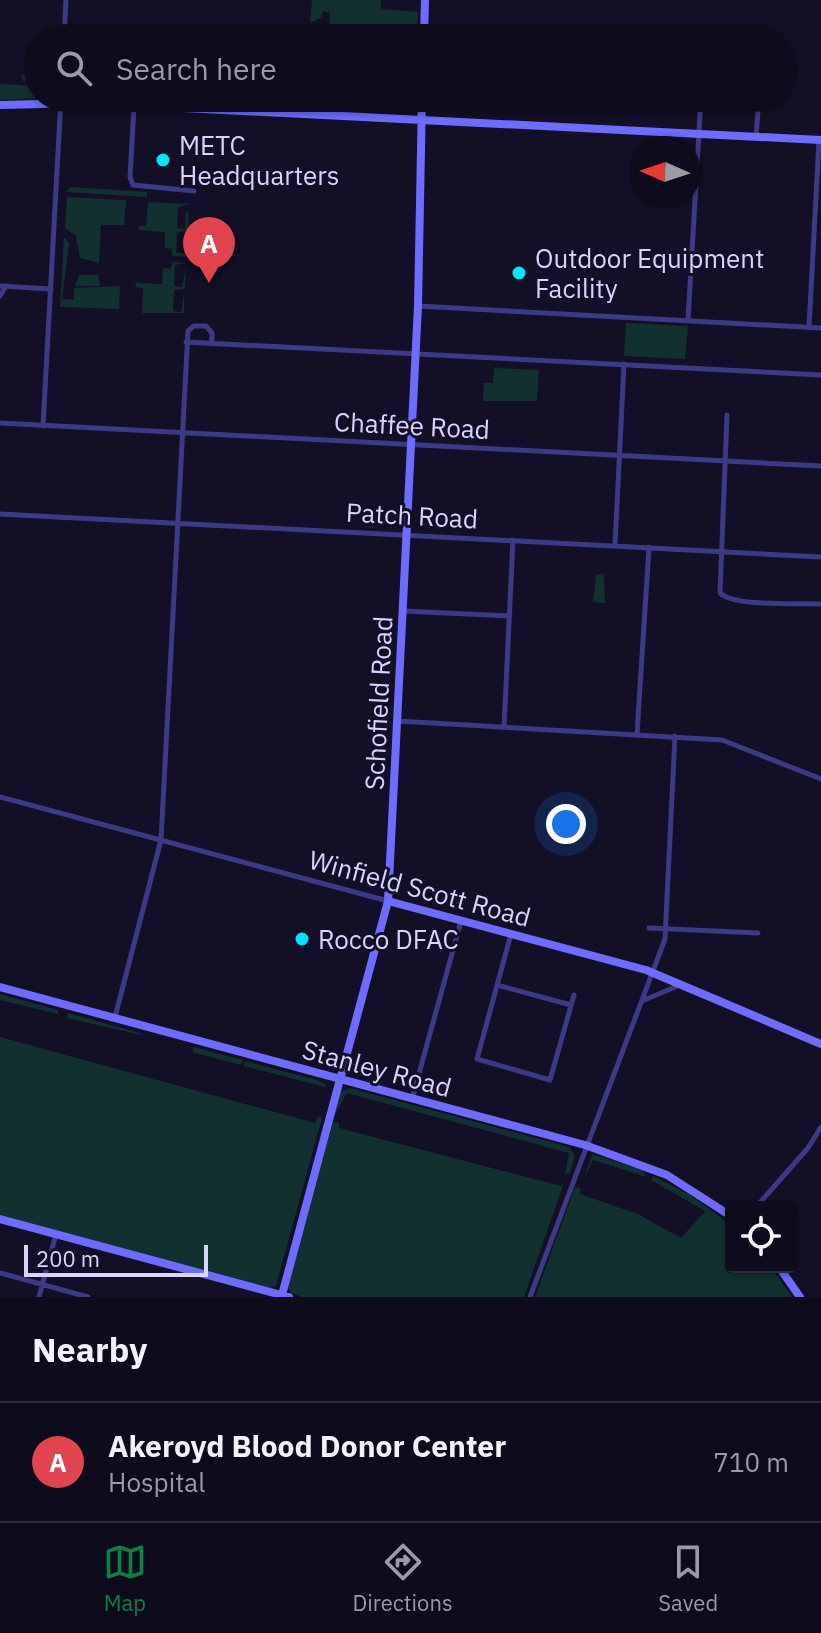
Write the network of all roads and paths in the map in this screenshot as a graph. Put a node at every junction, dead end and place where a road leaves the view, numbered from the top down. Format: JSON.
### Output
{"nodes":[{"id":1,"x":66,"y":0,"type":"edge"},
{"id":2,"x":425,"y":0,"type":"edge"},
{"id":3,"x":65,"y":24,"type":"edge"},
{"id":4,"x":424,"y":24,"type":"edge"},
{"id":5,"x":24,"y":103,"type":"edge"},
{"id":6,"x":0,"y":105,"type":"edge"},
{"id":7,"x":59,"y":112,"type":"edge"},
{"id":8,"x":134,"y":112,"type":"edge"},
{"id":9,"x":246,"y":112,"type":"edge"},
{"id":10,"x":421,"y":112,"type":"edge"},
{"id":11,"x":699,"y":112,"type":"edge"},
{"id":12,"x":758,"y":112,"type":"edge"},
{"id":13,"x":421,"y":123,"type":"junction"},
{"id":14,"x":696,"y":134,"type":"junction"},
{"id":15,"x":756,"y":137,"type":"junction"},
{"id":16,"x":820,"y":140,"type":"edge"},
{"id":17,"x":194,"y":191,"type":"dead end"},
{"id":18,"x":3,"y":286,"type":"edge"},
{"id":19,"x":51,"y":289,"type":"junction"},
{"id":20,"x":0,"y":296,"type":"edge"},
{"id":21,"x":418,"y":306,"type":"junction"},
{"id":22,"x":688,"y":321,"type":"junction"},
{"id":23,"x":809,"y":327,"type":"junction"},
{"id":24,"x":821,"y":328,"type":"edge"},
{"id":25,"x":186,"y":342,"type":"junction"},
{"id":26,"x":212,"y":344,"type":"junction"},
{"id":27,"x":416,"y":354,"type":"junction"},
{"id":28,"x":624,"y":364,"type":"junction"},
{"id":29,"x":821,"y":375,"type":"edge"},
{"id":30,"x":727,"y":415,"type":"dead end"},
{"id":31,"x":0,"y":423,"type":"edge"},
{"id":32,"x":43,"y":426,"type":"junction"},
{"id":33,"x":183,"y":433,"type":"junction"},
{"id":34,"x":411,"y":445,"type":"junction"},
{"id":35,"x":620,"y":455,"type":"junction"},
{"id":36,"x":724,"y":461,"type":"junction"},
{"id":37,"x":821,"y":466,"type":"edge"},
{"id":38,"x":0,"y":514,"type":"edge"},
{"id":39,"x":178,"y":522,"type":"junction"},
{"id":40,"x":407,"y":535,"type":"junction"},
{"id":41,"x":513,"y":540,"type":"junction"},
{"id":42,"x":615,"y":545,"type":"junction"},
{"id":43,"x":649,"y":547,"type":"junction"},
{"id":44,"x":720,"y":551,"type":"junction"},
{"id":45,"x":821,"y":557,"type":"edge"},
{"id":46,"x":821,"y":604,"type":"edge"},
{"id":47,"x":403,"y":611,"type":"junction"},
{"id":48,"x":510,"y":616,"type":"junction"},
{"id":49,"x":397,"y":721,"type":"junction"},
{"id":50,"x":504,"y":727,"type":"junction"},
{"id":51,"x":637,"y":734,"type":"junction"},
{"id":52,"x":675,"y":736,"type":"junction"},
{"id":53,"x":821,"y":779,"type":"edge"},
{"id":54,"x":0,"y":797,"type":"edge"},
{"id":55,"x":161,"y":840,"type":"junction"},
{"id":56,"x":388,"y":901,"type":"junction"},
{"id":57,"x":461,"y":920,"type":"junction"},
{"id":58,"x":649,"y":928,"type":"dead end"},
{"id":59,"x":666,"y":929,"type":"junction"},
{"id":60,"x":511,"y":933,"type":"junction"},
{"id":61,"x":758,"y":933,"type":"dead end"},
{"id":62,"x":653,"y":972,"type":"junction"},
{"id":63,"x":681,"y":984,"type":"junction"},
{"id":64,"x":497,"y":985,"type":"junction"},
{"id":65,"x":0,"y":987,"type":"edge"},
{"id":66,"x":574,"y":995,"type":"dead end"},
{"id":67,"x":641,"y":1002,"type":"junction"},
{"id":68,"x":571,"y":1005,"type":"junction"},
{"id":69,"x":114,"y":1018,"type":"junction"},
{"id":70,"x":821,"y":1044,"type":"edge"},
{"id":71,"x":340,"y":1079,"type":"junction"},
{"id":72,"x":412,"y":1099,"type":"junction"},
{"id":73,"x":821,"y":1127,"type":"edge"},
{"id":74,"x":585,"y":1145,"type":"junction"},
{"id":75,"x":761,"y":1201,"type":"edge"},
{"id":76,"x":725,"y":1212,"type":"edge"},
{"id":77,"x":0,"y":1219,"type":"edge"},
{"id":78,"x":56,"y":1234,"type":"junction"},
{"id":79,"x":0,"y":1273,"type":"edge"},
{"id":80,"x":783,"y":1273,"type":"edge"},
{"id":81,"x":42,"y":1285,"type":"junction"},
{"id":82,"x":284,"y":1296,"type":"edge"},
{"id":83,"x":39,"y":1297,"type":"edge"},
{"id":84,"x":88,"y":1297,"type":"edge"},
{"id":85,"x":530,"y":1297,"type":"edge"},
{"id":86,"x":800,"y":1297,"type":"edge"}],
"edges":[{"from":1,"to":3,"type":"street"},
{"from":2,"to":4,"type":"street"},
{"from":5,"to":6,"type":"street"},
{"from":7,"to":19,"type":"street"},
{"from":8,"to":17,"type":"street"},
{"from":9,"to":13,"type":"street"},
{"from":10,"to":13,"type":"street","name":"Schofield Road"},
{"from":11,"to":14,"type":"street"},
{"from":12,"to":15,"type":"street"},
{"from":13,"to":14,"type":"street"},
{"from":13,"to":21,"type":"street","name":"Schofield Road"},
{"from":14,"to":15,"type":"street"},
{"from":14,"to":22,"type":"street"},
{"from":15,"to":16,"type":"street"},
{"from":16,"to":23,"type":"street"},
{"from":18,"to":19,"type":"street"},
{"from":18,"to":20,"type":"street"},
{"from":19,"to":32,"type":"street"},
{"from":21,"to":22,"type":"street"},
{"from":21,"to":27,"type":"street","name":"Schofield Road"},
{"from":22,"to":23,"type":"street"},
{"from":23,"to":24,"type":"street"},
{"from":25,"to":26,"type":"street"},
{"from":25,"to":26,"type":"street"},
{"from":25,"to":33,"type":"street"},
{"from":26,"to":27,"type":"street"},
{"from":27,"to":28,"type":"street"},
{"from":27,"to":34,"type":"street","name":"Schofield Road"},
{"from":28,"to":29,"type":"street"},
{"from":28,"to":35,"type":"street"},
{"from":30,"to":36,"type":"street"},
{"from":31,"to":32,"type":"street","name":"Chaffee Road"},
{"from":32,"to":33,"type":"street","name":"Chaffee Road"},
{"from":33,"to":34,"type":"street","name":"Chaffee Road"},
{"from":33,"to":39,"type":"street"},
{"from":34,"to":35,"type":"street","name":"Chaffee Road"},
{"from":34,"to":40,"type":"street","name":"Schofield Road"},
{"from":35,"to":36,"type":"street","name":"Chaffee Road"},
{"from":35,"to":42,"type":"street"},
{"from":36,"to":37,"type":"street","name":"Chaffee Road"},
{"from":36,"to":44,"type":"street"},
{"from":38,"to":39,"type":"street","name":"Patch Road"},
{"from":39,"to":40,"type":"street","name":"Patch Road"},
{"from":39,"to":55,"type":"street"},
{"from":40,"to":41,"type":"street","name":"Patch Road"},
{"from":40,"to":47,"type":"street","name":"Schofield Road"},
{"from":41,"to":42,"type":"street","name":"Patch Road"},
{"from":41,"to":48,"type":"street"},
{"from":42,"to":43,"type":"street","name":"Patch Road"},
{"from":43,"to":44,"type":"street","name":"Patch Road"},
{"from":43,"to":51,"type":"street"},
{"from":44,"to":45,"type":"street","name":"Patch Road"},
{"from":44,"to":46,"type":"street"},
{"from":47,"to":48,"type":"street"},
{"from":47,"to":49,"type":"street","name":"Schofield Road"},
{"from":48,"to":50,"type":"street"},
{"from":49,"to":50,"type":"street"},
{"from":49,"to":56,"type":"street","name":"Schofield Road"},
{"from":50,"to":51,"type":"street"},
{"from":51,"to":52,"type":"street"},
{"from":52,"to":53,"type":"street"},
{"from":52,"to":59,"type":"street"},
{"from":54,"to":55,"type":"street","name":"Winfield Scott Road"},
{"from":55,"to":56,"type":"street","name":"Winfield Scott Road"},
{"from":55,"to":69,"type":"street"},
{"from":56,"to":57,"type":"street","name":"Winfield Scott Road"},
{"from":56,"to":71,"type":"street","name":"Schofield Road"},
{"from":57,"to":60,"type":"street","name":"Winfield Scott Road"},
{"from":57,"to":72,"type":"street"},
{"from":58,"to":59,"type":"street"},
{"from":59,"to":61,"type":"street"},
{"from":59,"to":62,"type":"street"},
{"from":60,"to":62,"type":"street","name":"Winfield Scott Road"},
{"from":60,"to":64,"type":"street"},
{"from":62,"to":63,"type":"street","name":"Winfield Scott Road"},
{"from":62,"to":67,"type":"street"},
{"from":63,"to":67,"type":"street"},
{"from":63,"to":70,"type":"street","name":"Winfield Scott Road"},
{"from":64,"to":68,"type":"street"},
{"from":64,"to":68,"type":"street"},
{"from":65,"to":69,"type":"street","name":"Stanley Road"},
{"from":66,"to":68,"type":"street"},
{"from":67,"to":74,"type":"street"},
{"from":69,"to":71,"type":"street","name":"Stanley Road"},
{"from":71,"to":72,"type":"street","name":"Stanley Road"},
{"from":71,"to":82,"type":"street","name":"Schofield Road"},
{"from":72,"to":74,"type":"street","name":"Stanley Road"},
{"from":73,"to":75,"type":"street"},
{"from":74,"to":76,"type":"street","name":"Stanley Road"},
{"from":74,"to":85,"type":"street"},
{"from":77,"to":78,"type":"street"},
{"from":78,"to":81,"type":"street"},
{"from":78,"to":82,"type":"street"},
{"from":79,"to":81,"type":"street"},
{"from":80,"to":86,"type":"street"},
{"from":81,"to":83,"type":"street"},
{"from":81,"to":84,"type":"street"}]}
